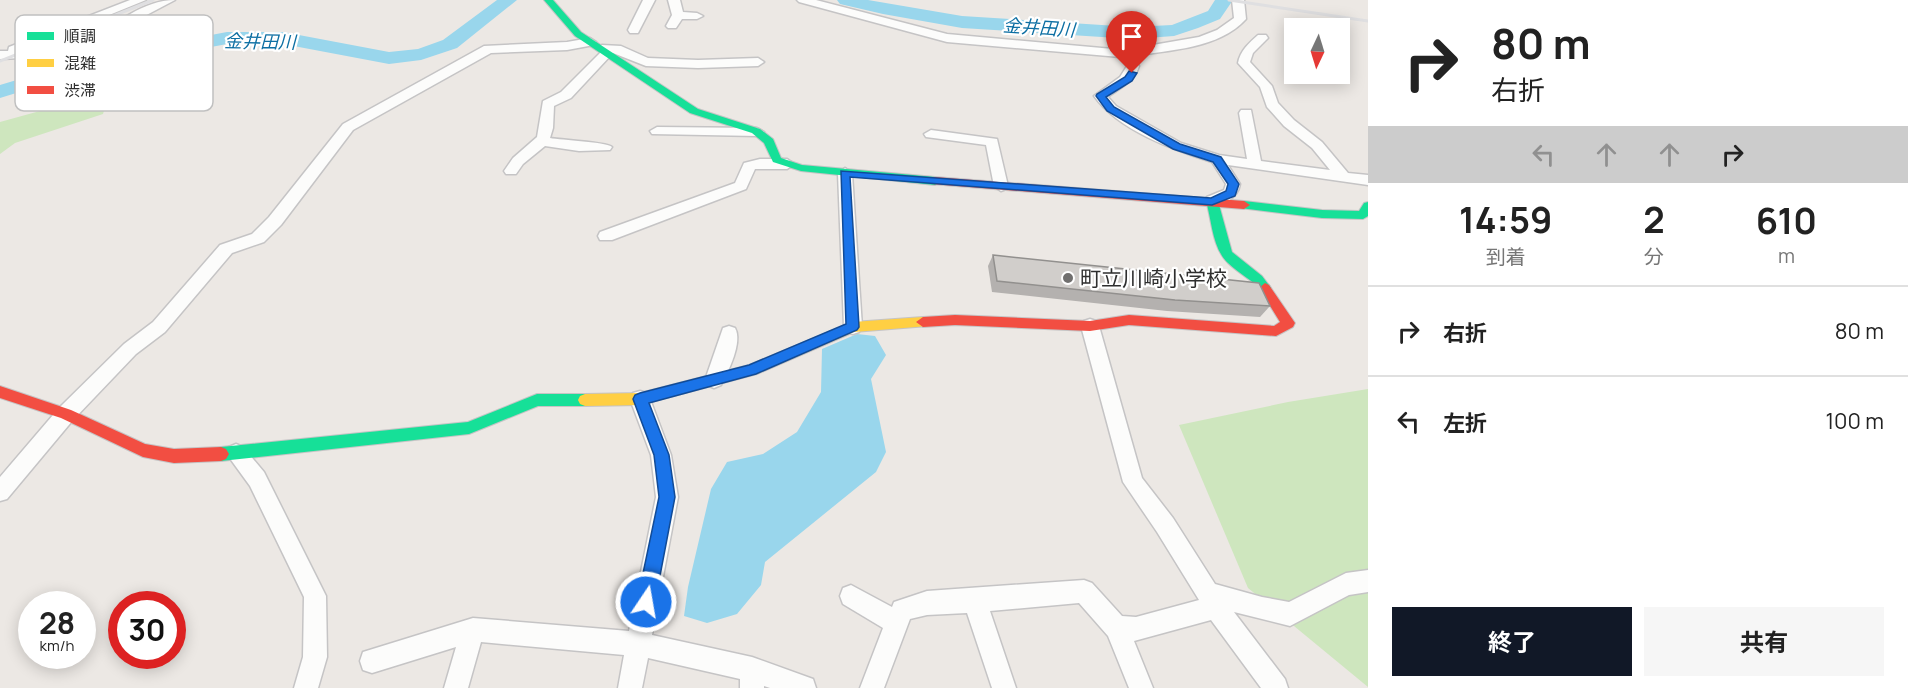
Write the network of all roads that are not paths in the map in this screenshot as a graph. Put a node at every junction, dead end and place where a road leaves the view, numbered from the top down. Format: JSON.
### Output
{"nodes":[{"id":1,"x":140,"y":0,"type":"edge"},
{"id":2,"x":170,"y":0,"type":"edge"},
{"id":3,"x":548,"y":0,"type":"edge"},
{"id":4,"x":649,"y":0,"type":"edge"},
{"id":5,"x":674,"y":0,"type":"edge"},
{"id":6,"x":803,"y":0,"type":"edge"},
{"id":7,"x":1238,"y":0,"type":"edge"},
{"id":8,"x":102,"y":15,"type":"edge"},
{"id":9,"x":140,"y":15,"type":"edge"},
{"id":10,"x":678,"y":15,"type":"junction"},
{"id":11,"x":698,"y":16,"type":"dead end"},
{"id":12,"x":672,"y":26,"type":"dead end"},
{"id":13,"x":634,"y":30,"type":"dead end"},
{"id":14,"x":1262,"y":38,"type":"dead end"},
{"id":15,"x":599,"y":48,"type":"junction"},
{"id":16,"x":15,"y":49,"type":"edge"},
{"id":17,"x":1124,"y":54,"type":"junction"},
{"id":18,"x":1,"y":55,"type":"edge"},
{"id":19,"x":758,"y":62,"type":"dead end"},
{"id":20,"x":1246,"y":113,"type":"dead end"},
{"id":21,"x":657,"y":131,"type":"dead end"},
{"id":22,"x":757,"y":132,"type":"junction"},
{"id":23,"x":931,"y":134,"type":"dead end"},
{"id":24,"x":541,"y":141,"type":"junction"},
{"id":25,"x":605,"y":147,"type":"dead end"},
{"id":26,"x":525,"y":154,"type":"junction"},
{"id":27,"x":1217,"y":159,"type":"junction"},
{"id":28,"x":540,"y":163,"type":"dead end"},
{"id":29,"x":787,"y":164,"type":"junction"},
{"id":30,"x":1255,"y":165,"type":"junction"},
{"id":31,"x":510,"y":171,"type":"dead end"},
{"id":32,"x":845,"y":173,"type":"junction"},
{"id":33,"x":1345,"y":178,"type":"junction"},
{"id":34,"x":1368,"y":180,"type":"edge"},
{"id":35,"x":1000,"y":186,"type":"junction"},
{"id":36,"x":1212,"y":201,"type":"junction"},
{"id":37,"x":1368,"y":206,"type":"edge"},
{"id":38,"x":606,"y":236,"type":"dead end"},
{"id":39,"x":1090,"y":326,"type":"junction"},
{"id":40,"x":853,"y":327,"type":"junction"},
{"id":41,"x":729,"y":333,"type":"dead end"},
{"id":42,"x":714,"y":380,"type":"junction"},
{"id":43,"x":0,"y":392,"type":"edge"},
{"id":44,"x":640,"y":399,"type":"junction"},
{"id":45,"x":66,"y":414,"type":"junction"},
{"id":46,"x":236,"y":453,"type":"junction"},
{"id":47,"x":0,"y":492,"type":"edge"},
{"id":48,"x":1368,"y":581,"type":"edge"},
{"id":49,"x":851,"y":596,"type":"dead end"},
{"id":50,"x":1212,"y":600,"type":"junction"},
{"id":51,"x":975,"y":601,"type":"junction"},
{"id":52,"x":897,"y":623,"type":"junction"},
{"id":53,"x":1117,"y":628,"type":"junction"},
{"id":54,"x":472,"y":630,"type":"junction"},
{"id":55,"x":638,"y":644,"type":"junction"},
{"id":56,"x":372,"y":661,"type":"dead end"},
{"id":57,"x":752,"y":678,"type":"edge"},
{"id":58,"x":306,"y":688,"type":"edge"},
{"id":59,"x":456,"y":688,"type":"edge"},
{"id":60,"x":630,"y":688,"type":"edge"},
{"id":61,"x":804,"y":688,"type":"edge"},
{"id":62,"x":872,"y":688,"type":"edge"},
{"id":63,"x":1004,"y":688,"type":"edge"},
{"id":64,"x":1141,"y":688,"type":"edge"},
{"id":65,"x":1276,"y":688,"type":"edge"}],
"edges":[{"from":1,"to":8,"type":"street"},
{"from":2,"to":9,"type":"street"},
{"from":3,"to":15,"type":"street"},
{"from":4,"to":13,"type":"street"},
{"from":5,"to":10,"type":"street"},
{"from":6,"to":17,"type":"street"},
{"from":7,"to":17,"type":"street"},
{"from":10,"to":11,"type":"street"},
{"from":10,"to":12,"type":"street"},
{"from":14,"to":33,"type":"street"},
{"from":15,"to":19,"type":"street"},
{"from":15,"to":22,"type":"street"},
{"from":15,"to":24,"type":"street"},
{"from":15,"to":45,"type":"street"},
{"from":16,"to":18,"type":"street"},
{"from":17,"to":27,"type":"street"},
{"from":20,"to":30,"type":"street"},
{"from":21,"to":22,"type":"street"},
{"from":22,"to":29,"type":"street"},
{"from":23,"to":35,"type":"street"},
{"from":24,"to":25,"type":"street"},
{"from":24,"to":26,"type":"street"},
{"from":26,"to":28,"type":"street"},
{"from":26,"to":31,"type":"street"},
{"from":27,"to":30,"type":"street"},
{"from":27,"to":36,"type":"street"},
{"from":29,"to":32,"type":"street"},
{"from":29,"to":38,"type":"street"},
{"from":30,"to":33,"type":"street"},
{"from":32,"to":35,"type":"street"},
{"from":32,"to":40,"type":"street"},
{"from":33,"to":34,"type":"street"},
{"from":35,"to":36,"type":"street"},
{"from":36,"to":37,"type":"street"},
{"from":36,"to":39,"type":"street"},
{"from":39,"to":40,"type":"street"},
{"from":39,"to":50,"type":"street"},
{"from":40,"to":42,"type":"street"},
{"from":41,"to":42,"type":"street"},
{"from":42,"to":44,"type":"street"},
{"from":43,"to":45,"type":"street"},
{"from":44,"to":46,"type":"street"},
{"from":44,"to":55,"type":"street"},
{"from":45,"to":46,"type":"street"},
{"from":45,"to":47,"type":"street"},
{"from":46,"to":58,"type":"street"},
{"from":48,"to":50,"type":"street"},
{"from":49,"to":52,"type":"street"},
{"from":50,"to":53,"type":"street"},
{"from":50,"to":65,"type":"street"},
{"from":51,"to":52,"type":"street"},
{"from":51,"to":53,"type":"street"},
{"from":51,"to":63,"type":"street"},
{"from":52,"to":62,"type":"street"},
{"from":53,"to":64,"type":"street"},
{"from":54,"to":55,"type":"street"},
{"from":54,"to":56,"type":"street"},
{"from":54,"to":59,"type":"street"},
{"from":55,"to":57,"type":"street"},
{"from":55,"to":60,"type":"street"},
{"from":57,"to":61,"type":"street"}]}
